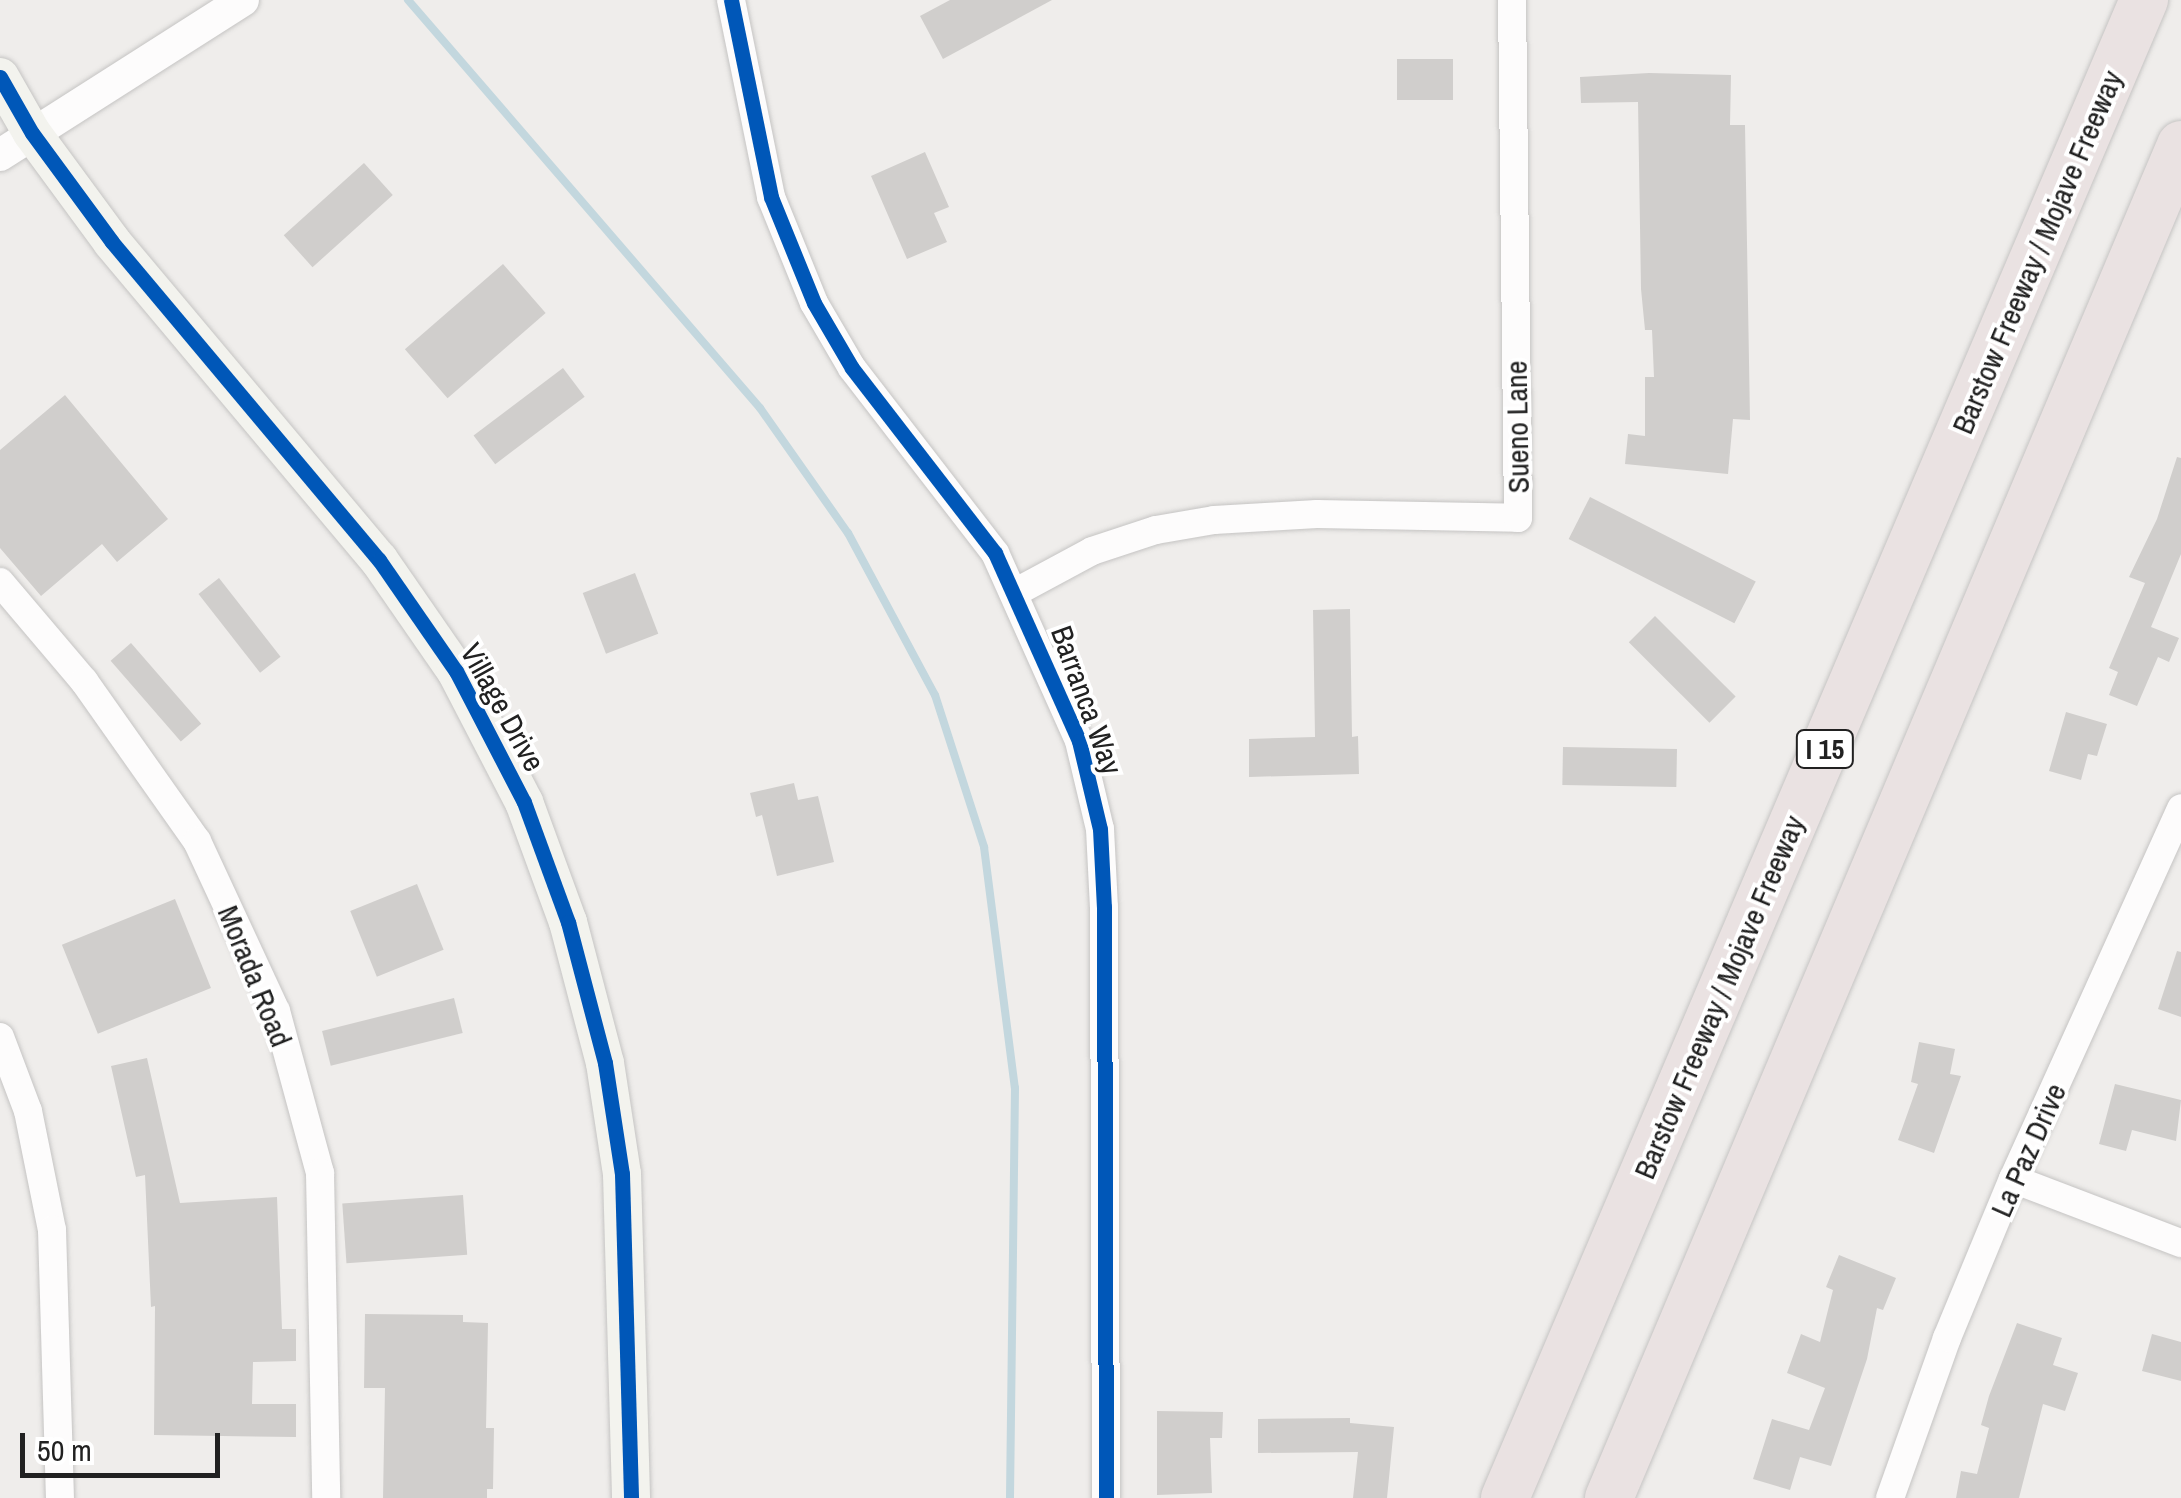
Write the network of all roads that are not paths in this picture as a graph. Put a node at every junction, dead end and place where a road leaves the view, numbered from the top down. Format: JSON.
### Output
{"nodes":[{"id":1,"x":243,"y":0,"type":"edge"},
{"id":2,"x":732,"y":0,"type":"edge"},
{"id":3,"x":1512,"y":0,"type":"edge"},
{"id":4,"x":2144,"y":0,"type":"edge"},
{"id":5,"x":0,"y":77,"type":"edge"},
{"id":6,"x":32,"y":133,"type":"junction"},
{"id":7,"x":2181,"y":145,"type":"edge"},
{"id":8,"x":0,"y":155,"type":"edge"},
{"id":9,"x":0,"y":582,"type":"edge"},
{"id":10,"x":1016,"y":592,"type":"junction"},
{"id":11,"x":2181,"y":808,"type":"edge"},
{"id":12,"x":0,"y":1037,"type":"edge"},
{"id":13,"x":28,"y":1111,"type":"junction"},
{"id":14,"x":0,"y":1119,"type":"edge"},
{"id":15,"x":2014,"y":1179,"type":"junction"},
{"id":16,"x":2181,"y":1243,"type":"edge"},
{"id":17,"x":60,"y":1498,"type":"edge"},
{"id":18,"x":326,"y":1498,"type":"edge"},
{"id":19,"x":631,"y":1498,"type":"edge"},
{"id":20,"x":1106,"y":1498,"type":"edge"},
{"id":21,"x":1505,"y":1498,"type":"edge"},
{"id":22,"x":1609,"y":1498,"type":"edge"},
{"id":23,"x":1890,"y":1498,"type":"edge"}],
"edges":[{"from":1,"to":6,"type":"street"},
{"from":2,"to":10,"type":"street","name":"Barranca Way"},
{"from":3,"to":10,"type":"street","name":"Sueno Lane"},
{"from":4,"to":21,"type":"highway","name":"Barstow Freeway / Mojave Freeway","number":"I 15"},
{"from":5,"to":6,"type":"main road","name":"Village Drive"},
{"from":6,"to":8,"type":"street"},
{"from":6,"to":19,"type":"main road","name":"Village Drive"},
{"from":7,"to":22,"type":"highway"},
{"from":9,"to":18,"type":"street","name":"Morada Road"},
{"from":10,"to":20,"type":"street","name":"Barranca Way"},
{"from":11,"to":15,"type":"street","name":"La Paz Drive"},
{"from":12,"to":13,"type":"street"},
{"from":13,"to":14,"type":"street"},
{"from":13,"to":17,"type":"street"},
{"from":15,"to":16,"type":"street"},
{"from":15,"to":23,"type":"street","name":"La Paz Drive"}]}
